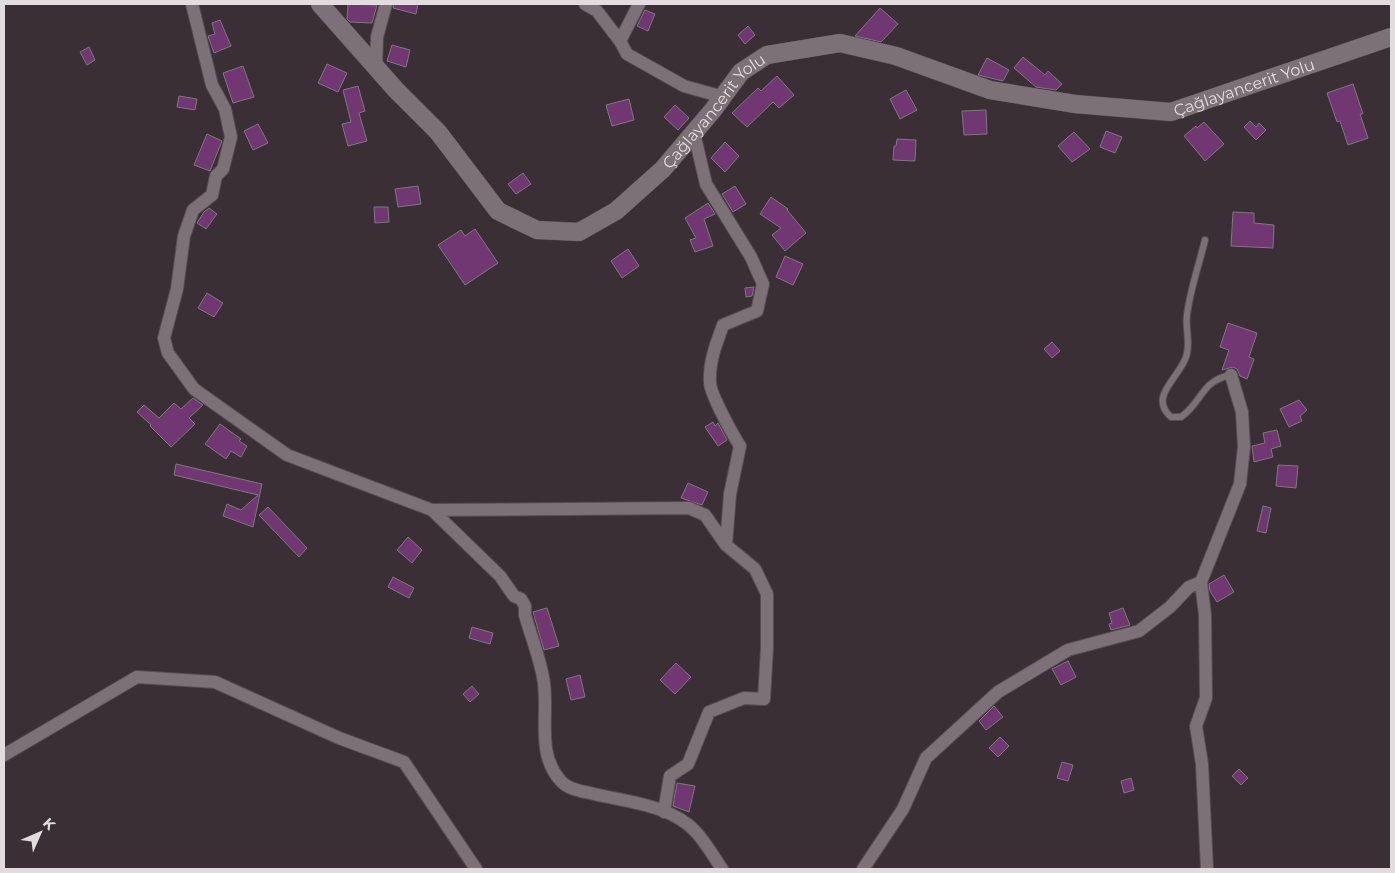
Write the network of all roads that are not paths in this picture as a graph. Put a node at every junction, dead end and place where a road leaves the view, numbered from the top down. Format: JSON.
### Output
{"nodes":[{"id":1,"x":192,"y":4,"type":"edge"},
{"id":2,"x":320,"y":4,"type":"edge"},
{"id":3,"x":386,"y":4,"type":"edge"},
{"id":4,"x":585,"y":4,"type":"edge"},
{"id":5,"x":639,"y":4,"type":"edge"},
{"id":6,"x":1390,"y":37,"type":"edge"},
{"id":7,"x":620,"y":41,"type":"junction"},
{"id":8,"x":376,"y":68,"type":"junction"},
{"id":9,"x":723,"y":97,"type":"junction"},
{"id":10,"x":694,"y":133,"type":"junction"},
{"id":11,"x":1205,"y":240,"type":"dead end"},
{"id":12,"x":1231,"y":375,"type":"joint"},
{"id":13,"x":432,"y":510,"type":"junction"},
{"id":14,"x":726,"y":546,"type":"junction"},
{"id":15,"x":1201,"y":582,"type":"junction"},
{"id":16,"x":4,"y":755,"type":"edge"},
{"id":17,"x":664,"y":812,"type":"junction"},
{"id":18,"x":476,"y":869,"type":"edge"},
{"id":19,"x":722,"y":869,"type":"edge"},
{"id":20,"x":863,"y":869,"type":"edge"},
{"id":21,"x":1207,"y":869,"type":"edge"}],
"edges":[{"from":1,"to":13,"type":"street"},
{"from":2,"to":8,"type":"main road","name":"Çağlayancerit Yolu"},
{"from":3,"to":8,"type":"street"},
{"from":4,"to":7,"type":"street"},
{"from":5,"to":7,"type":"street"},
{"from":6,"to":9,"type":"main road","name":"Çağlayancerit Yolu"},
{"from":7,"to":9,"type":"street"},
{"from":8,"to":10,"type":"main road","name":"Çağlayancerit Yolu"},
{"from":9,"to":10,"type":"main road","name":"Çağlayancerit Yolu"},
{"from":10,"to":14,"type":"street"},
{"from":11,"to":12,"type":"lane"},
{"from":12,"to":15,"type":"street"},
{"from":13,"to":14,"type":"street"},
{"from":13,"to":17,"type":"street"},
{"from":14,"to":17,"type":"street"},
{"from":15,"to":20,"type":"street"},
{"from":15,"to":21,"type":"street"},
{"from":16,"to":18,"type":"street"},
{"from":17,"to":19,"type":"street"}]}
